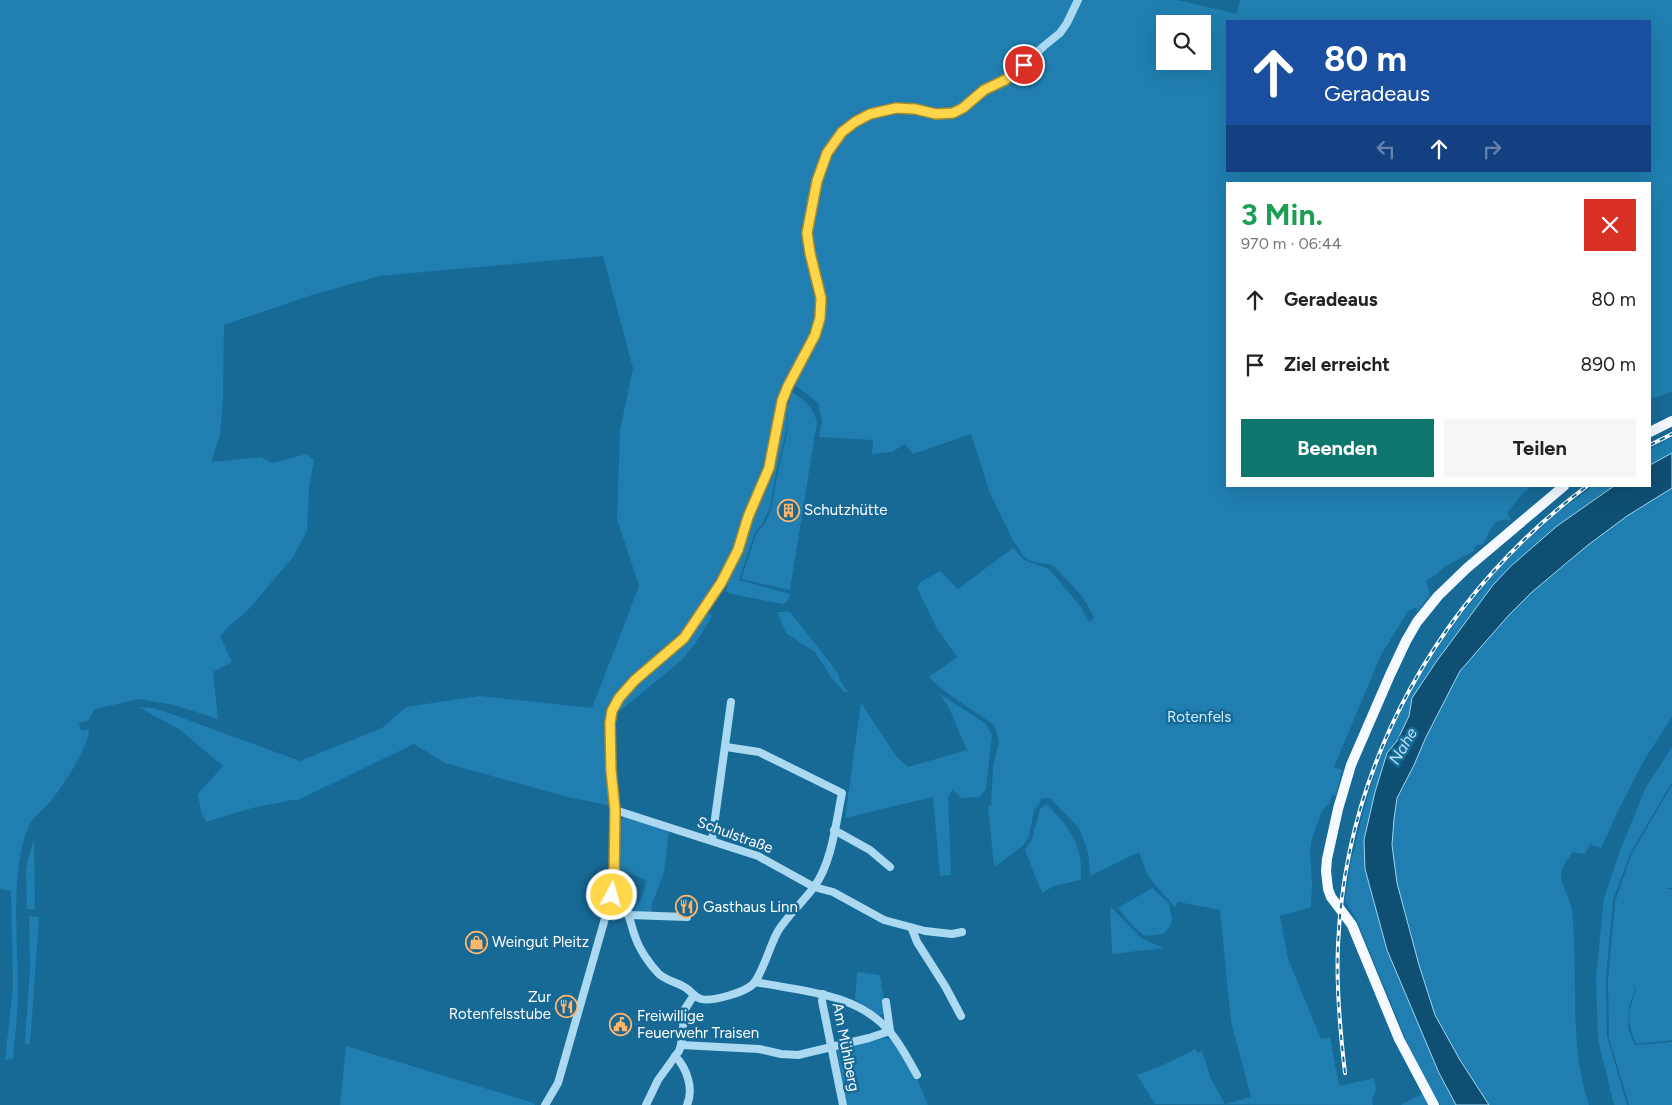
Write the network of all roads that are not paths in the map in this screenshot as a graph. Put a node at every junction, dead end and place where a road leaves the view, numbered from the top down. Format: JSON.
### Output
{"nodes":[{"id":1,"x":1078,"y":0,"type":"edge"},
{"id":2,"x":1672,"y":421,"type":"edge"},
{"id":3,"x":1651,"y":432,"type":"edge"},
{"id":4,"x":1563,"y":487,"type":"edge"},
{"id":5,"x":731,"y":702,"type":"dead end"},
{"id":6,"x":726,"y":747,"type":"junction"},
{"id":7,"x":615,"y":810,"type":"junction"},
{"id":8,"x":834,"y":830,"type":"junction"},
{"id":9,"x":712,"y":840,"type":"junction"},
{"id":10,"x":890,"y":867,"type":"dead end"},
{"id":11,"x":814,"y":887,"type":"junction"},
{"id":12,"x":610,"y":901,"type":"junction"},
{"id":13,"x":630,"y":915,"type":"junction"},
{"id":14,"x":687,"y":917,"type":"dead end"},
{"id":15,"x":912,"y":929,"type":"junction"},
{"id":16,"x":962,"y":932,"type":"dead end"},
{"id":17,"x":755,"y":982,"type":"junction"},
{"id":18,"x":823,"y":994,"type":"junction"},
{"id":19,"x":694,"y":995,"type":"junction"},
{"id":20,"x":886,"y":1002,"type":"dead end"},
{"id":21,"x":961,"y":1016,"type":"dead end"},
{"id":22,"x":890,"y":1031,"type":"junction"},
{"id":23,"x":682,"y":1045,"type":"junction"},
{"id":24,"x":833,"y":1047,"type":"junction"},
{"id":25,"x":675,"y":1056,"type":"junction"},
{"id":26,"x":917,"y":1075,"type":"dead end"},
{"id":27,"x":545,"y":1105,"type":"edge"},
{"id":28,"x":646,"y":1105,"type":"edge"},
{"id":29,"x":687,"y":1105,"type":"edge"},
{"id":30,"x":843,"y":1105,"type":"edge"},
{"id":31,"x":1434,"y":1105,"type":"edge"}],
"edges":[{"from":1,"to":7,"type":"street"},
{"from":2,"to":3,"type":"main road"},
{"from":4,"to":31,"type":"main road"},
{"from":5,"to":6,"type":"street"},
{"from":6,"to":8,"type":"street"},
{"from":6,"to":9,"type":"street"},
{"from":7,"to":9,"type":"street","name":"Schulstraße"},
{"from":7,"to":12,"type":"street"},
{"from":8,"to":10,"type":"street"},
{"from":8,"to":11,"type":"street"},
{"from":9,"to":11,"type":"street","name":"Schulstraße"},
{"from":11,"to":15,"type":"street","name":"Schulstraße"},
{"from":11,"to":17,"type":"street"},
{"from":12,"to":13,"type":"street"},
{"from":12,"to":27,"type":"street"},
{"from":13,"to":14,"type":"street"},
{"from":13,"to":19,"type":"street"},
{"from":15,"to":16,"type":"street","name":"Schulstraße"},
{"from":15,"to":21,"type":"street"},
{"from":17,"to":18,"type":"street"},
{"from":17,"to":19,"type":"street"},
{"from":18,"to":22,"type":"street"},
{"from":18,"to":24,"type":"street","name":"Am Mühlberg"},
{"from":19,"to":23,"type":"street"},
{"from":20,"to":22,"type":"street"},
{"from":22,"to":24,"type":"street"},
{"from":22,"to":26,"type":"street"},
{"from":23,"to":24,"type":"street"},
{"from":23,"to":25,"type":"street"},
{"from":24,"to":30,"type":"street","name":"Am Mühlberg"},
{"from":25,"to":28,"type":"street"},
{"from":25,"to":29,"type":"street"}]}
